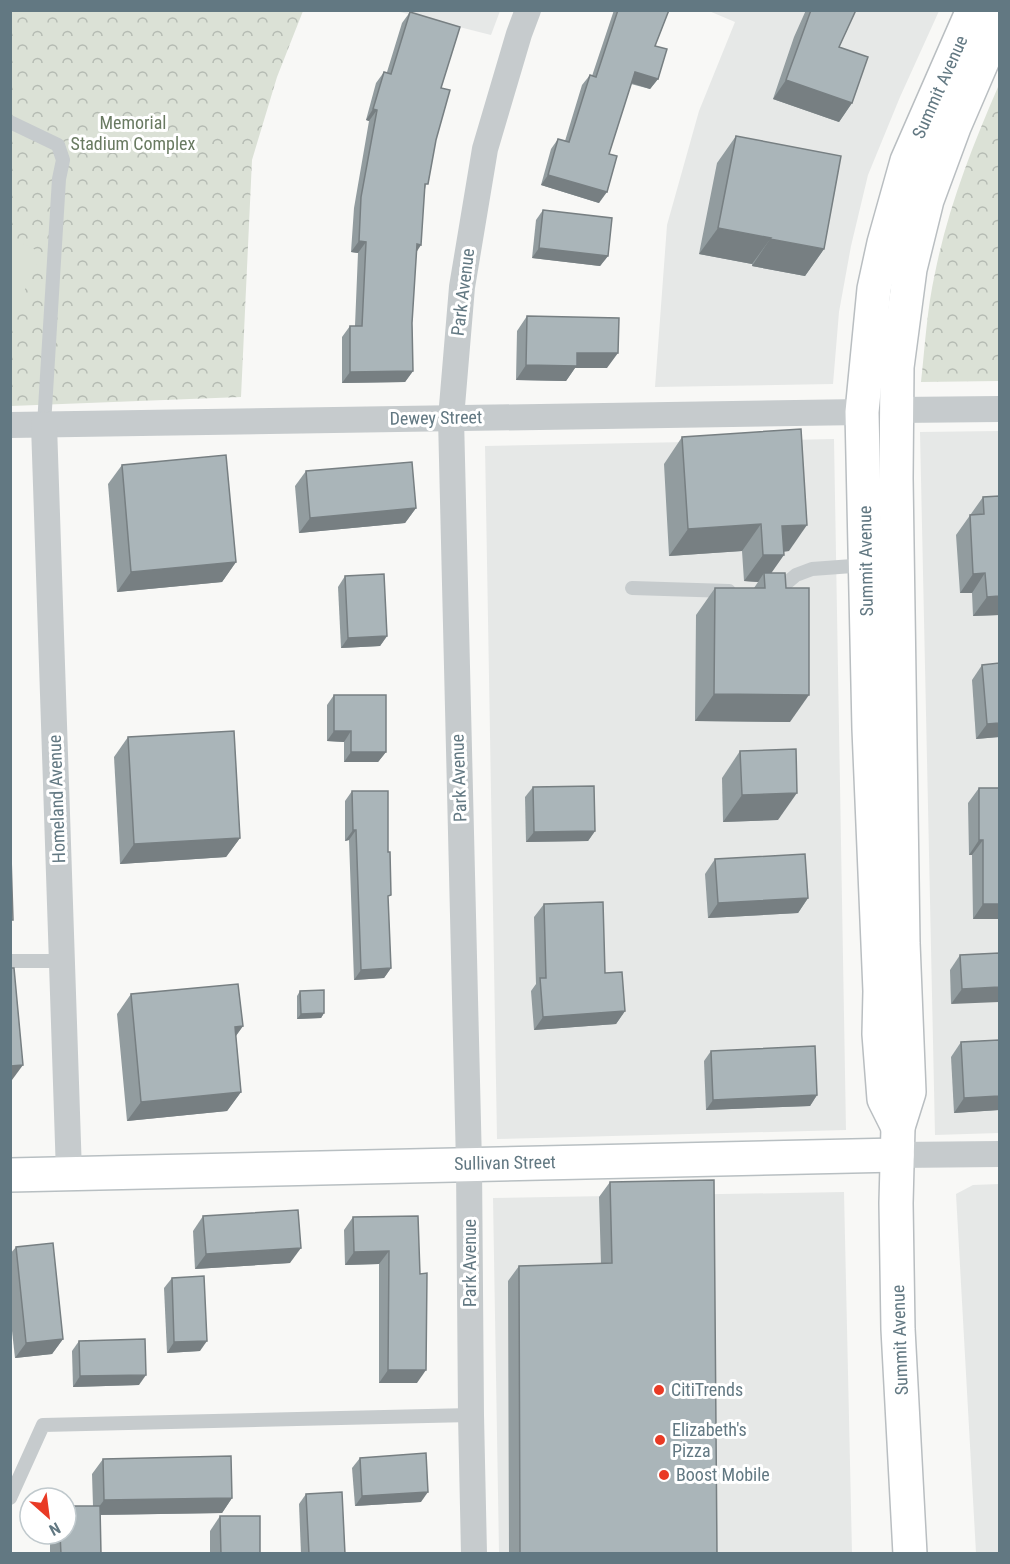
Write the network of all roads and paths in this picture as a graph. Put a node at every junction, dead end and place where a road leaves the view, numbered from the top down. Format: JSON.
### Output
{"nodes":[{"id":1,"x":528,"y":10,"type":"edge"},
{"id":2,"x":973,"y":10,"type":"edge"},
{"id":3,"x":999,"y":20,"type":"edge"},
{"id":4,"x":10,"y":122,"type":"edge"},
{"id":5,"x":999,"y":409,"type":"edge"},
{"id":6,"x":897,"y":410,"type":"junction"},
{"id":7,"x":862,"y":412,"type":"junction"},
{"id":8,"x":451,"y":418,"type":"junction"},
{"id":9,"x":10,"y":425,"type":"edge"},
{"id":10,"x":44,"y":425,"type":"junction"},
{"id":11,"x":866,"y":565,"type":"junction"},
{"id":12,"x":632,"y":588,"type":"dead end"},
{"id":13,"x":10,"y":961,"type":"edge"},
{"id":14,"x":62,"y":961,"type":"junction"},
{"id":15,"x":897,"y":1141,"type":"junction"},
{"id":16,"x":999,"y":1154,"type":"edge"},
{"id":17,"x":469,"y":1164,"type":"junction"},
{"id":18,"x":69,"y":1173,"type":"junction"},
{"id":19,"x":10,"y":1175,"type":"edge"},
{"id":20,"x":471,"y":1415,"type":"junction"},
{"id":21,"x":10,"y":1498,"type":"edge"},
{"id":22,"x":474,"y":1554,"type":"edge"},
{"id":23,"x":910,"y":1554,"type":"edge"}],
"edges":[{"from":1,"to":8,"type":"street","name":"Park Avenue"},
{"from":2,"to":7,"type":"main road","name":"Summit Avenue"},
{"from":3,"to":6,"type":"main road","name":"Summit Avenue"},
{"from":4,"to":10,"type":"lane"},
{"from":5,"to":6,"type":"street"},
{"from":6,"to":15,"type":"main road","name":"Summit Avenue"},
{"from":7,"to":8,"type":"street","name":"Dewey Street"},
{"from":7,"to":11,"type":"main road","name":"Summit Avenue"},
{"from":8,"to":10,"type":"street","name":"Dewey Street"},
{"from":8,"to":17,"type":"street","name":"Park Avenue"},
{"from":9,"to":10,"type":"street","name":"Dewey Street"},
{"from":10,"to":14,"type":"street","name":"Homeland Avenue"},
{"from":11,"to":12,"type":"lane"},
{"from":11,"to":15,"type":"main road","name":"Summit Avenue"},
{"from":13,"to":14,"type":"lane"},
{"from":14,"to":18,"type":"street","name":"Homeland Avenue"},
{"from":15,"to":16,"type":"street","name":"Sullivan Street"},
{"from":15,"to":17,"type":"main road","name":"Sullivan Street"},
{"from":15,"to":23,"type":"main road","name":"Summit Avenue"},
{"from":17,"to":18,"type":"main road","name":"Sullivan Street"},
{"from":17,"to":20,"type":"street","name":"Park Avenue"},
{"from":18,"to":19,"type":"main road","name":"Sullivan Street"},
{"from":20,"to":21,"type":"lane"},
{"from":20,"to":22,"type":"street","name":"Park Avenue"}]}
